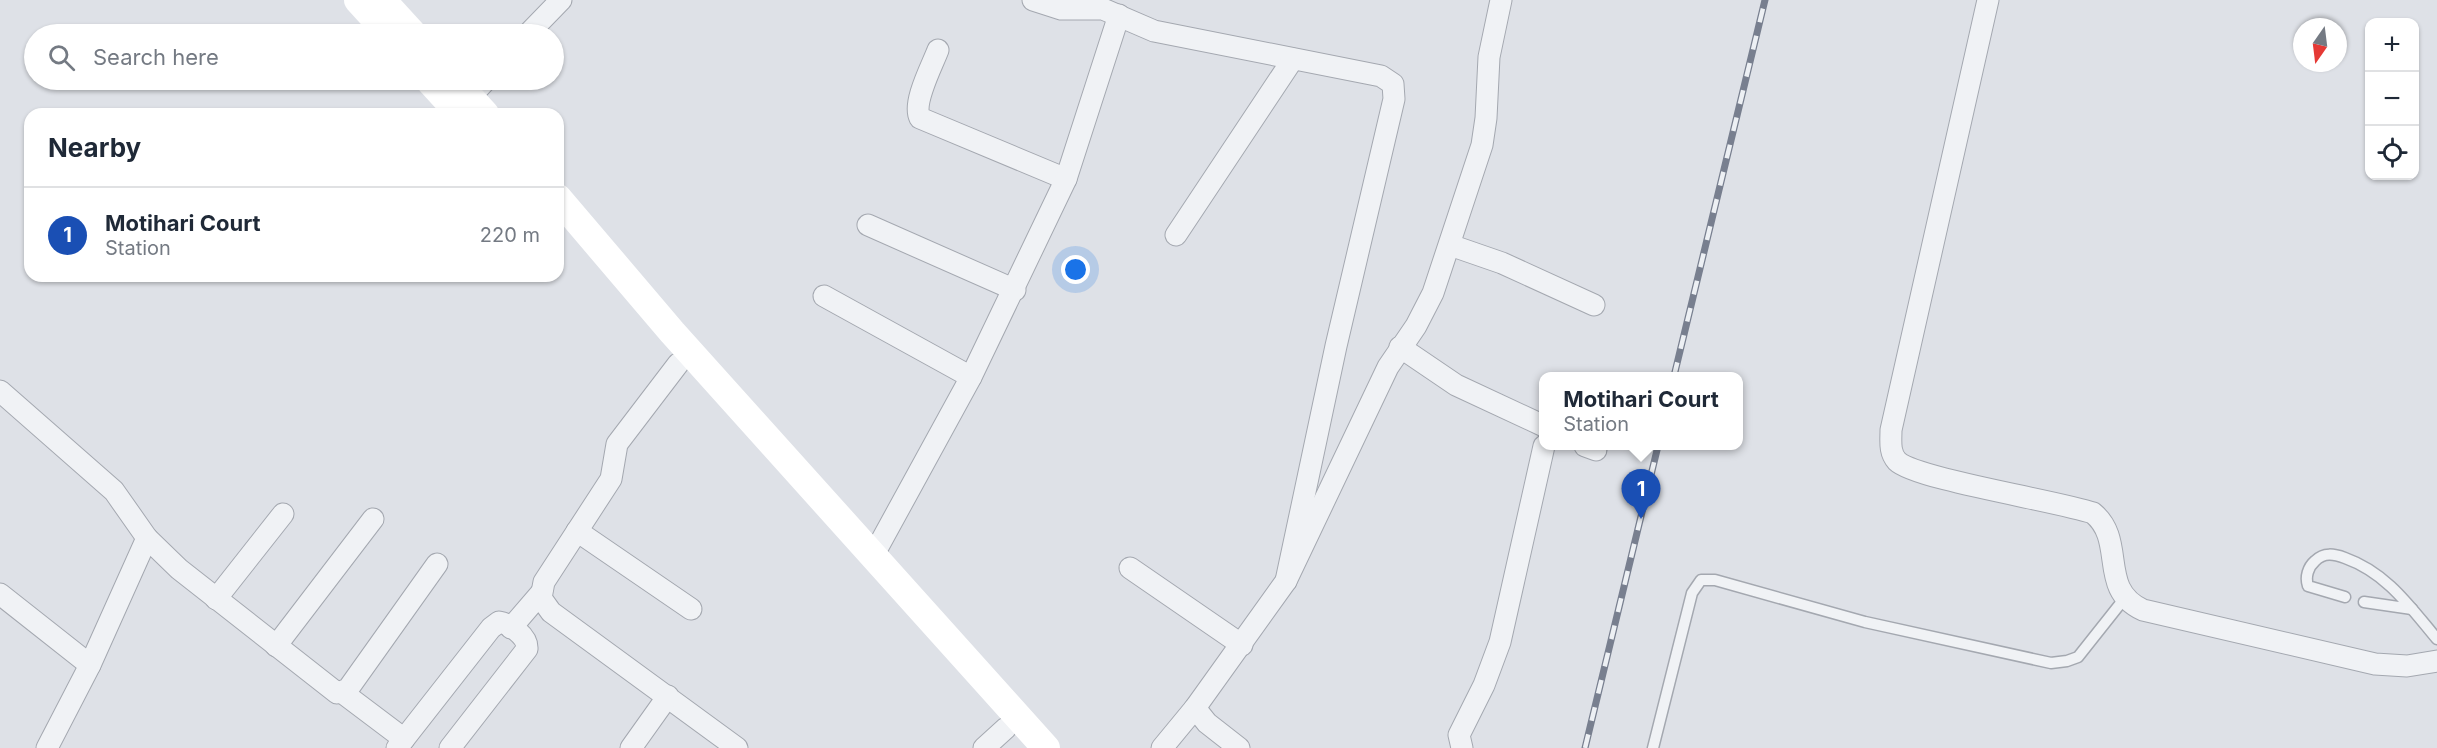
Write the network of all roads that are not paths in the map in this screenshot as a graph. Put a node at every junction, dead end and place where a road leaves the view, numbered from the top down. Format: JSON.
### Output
{"nodes":[{"id":1,"x":358,"y":0,"type":"edge"},
{"id":2,"x":382,"y":0,"type":"edge"},
{"id":3,"x":561,"y":0,"type":"edge"},
{"id":4,"x":1032,"y":0,"type":"edge"},
{"id":5,"x":1501,"y":0,"type":"edge"},
{"id":6,"x":1988,"y":0,"type":"edge"},
{"id":7,"x":1119,"y":15,"type":"junction"},
{"id":8,"x":380,"y":24,"type":"edge"},
{"id":9,"x":404,"y":24,"type":"edge"},
{"id":10,"x":538,"y":24,"type":"edge"},
{"id":11,"x":938,"y":50,"type":"dead end"},
{"id":12,"x":1293,"y":58,"type":"junction"},
{"id":13,"x":454,"y":90,"type":"edge"},
{"id":14,"x":471,"y":97,"type":"edge"},
{"id":15,"x":1066,"y":179,"type":"junction"},
{"id":16,"x":564,"y":205,"type":"edge"},
{"id":17,"x":868,"y":225,"type":"dead end"},
{"id":18,"x":564,"y":232,"type":"edge"},
{"id":19,"x":1176,"y":235,"type":"dead end"},
{"id":20,"x":1450,"y":245,"type":"junction"},
{"id":21,"x":1015,"y":290,"type":"junction"},
{"id":22,"x":824,"y":296,"type":"dead end"},
{"id":23,"x":1594,"y":305,"type":"dead end"},
{"id":24,"x":1400,"y":347,"type":"junction"},
{"id":25,"x":678,"y":363,"type":"junction"},
{"id":26,"x":971,"y":377,"type":"junction"},
{"id":27,"x":0,"y":390,"type":"edge"},
{"id":28,"x":1539,"y":424,"type":"edge"},
{"id":29,"x":1544,"y":450,"type":"edge"},
{"id":30,"x":283,"y":514,"type":"dead end"},
{"id":31,"x":373,"y":519,"type":"dead end"},
{"id":32,"x":577,"y":531,"type":"junction"},
{"id":33,"x":147,"y":538,"type":"junction"},
{"id":34,"x":873,"y":556,"type":"junction"},
{"id":35,"x":437,"y":564,"type":"dead end"},
{"id":36,"x":1130,"y":568,"type":"dead end"},
{"id":37,"x":1286,"y":581,"type":"junction"},
{"id":38,"x":541,"y":593,"type":"junction"},
{"id":39,"x":0,"y":594,"type":"edge"},
{"id":40,"x":2345,"y":597,"type":"dead end"},
{"id":41,"x":216,"y":599,"type":"junction"},
{"id":42,"x":2124,"y":599,"type":"junction"},
{"id":43,"x":2364,"y":602,"type":"dead end"},
{"id":44,"x":691,"y":609,"type":"dead end"},
{"id":45,"x":2412,"y":609,"type":"junction"},
{"id":46,"x":511,"y":628,"type":"junction"},
{"id":47,"x":2437,"y":639,"type":"edge"},
{"id":48,"x":1242,"y":645,"type":"junction"},
{"id":49,"x":276,"y":646,"type":"junction"},
{"id":50,"x":2437,"y":662,"type":"edge"},
{"id":51,"x":90,"y":665,"type":"junction"},
{"id":52,"x":343,"y":693,"type":"junction"},
{"id":53,"x":668,"y":696,"type":"junction"},
{"id":54,"x":1195,"y":708,"type":"junction"},
{"id":55,"x":1014,"y":738,"type":"edge"},
{"id":56,"x":401,"y":743,"type":"edge"},
{"id":57,"x":47,"y":748,"type":"edge"},
{"id":58,"x":450,"y":748,"type":"edge"},
{"id":59,"x":631,"y":748,"type":"edge"},
{"id":60,"x":737,"y":748,"type":"edge"},
{"id":61,"x":984,"y":748,"type":"edge"},
{"id":62,"x":1046,"y":748,"type":"edge"},
{"id":63,"x":1162,"y":748,"type":"edge"},
{"id":64,"x":1239,"y":748,"type":"edge"},
{"id":65,"x":1461,"y":748,"type":"edge"},
{"id":66,"x":1653,"y":748,"type":"edge"}],
"edges":[{"from":1,"to":8,"type":"main road"},
{"from":2,"to":9,"type":"main road"},
{"from":3,"to":10,"type":"street"},
{"from":4,"to":7,"type":"street"},
{"from":5,"to":20,"type":"street"},
{"from":6,"to":42,"type":"street"},
{"from":7,"to":12,"type":"street"},
{"from":7,"to":15,"type":"street"},
{"from":11,"to":15,"type":"street"},
{"from":12,"to":19,"type":"street"},
{"from":12,"to":37,"type":"street"},
{"from":13,"to":14,"type":"main road"},
{"from":15,"to":21,"type":"street"},
{"from":16,"to":34,"type":"main road"},
{"from":17,"to":21,"type":"street"},
{"from":18,"to":25,"type":"main road"},
{"from":20,"to":23,"type":"street"},
{"from":20,"to":24,"type":"street"},
{"from":21,"to":26,"type":"street"},
{"from":22,"to":26,"type":"street"},
{"from":24,"to":28,"type":"street"},
{"from":24,"to":37,"type":"street"},
{"from":25,"to":32,"type":"street"},
{"from":25,"to":55,"type":"main road"},
{"from":26,"to":34,"type":"street"},
{"from":27,"to":33,"type":"street"},
{"from":29,"to":65,"type":"street"},
{"from":30,"to":41,"type":"street"},
{"from":31,"to":49,"type":"street"},
{"from":32,"to":38,"type":"street"},
{"from":32,"to":44,"type":"street"},
{"from":33,"to":41,"type":"street"},
{"from":33,"to":51,"type":"street"},
{"from":34,"to":62,"type":"main road"},
{"from":35,"to":52,"type":"street"},
{"from":36,"to":48,"type":"street"},
{"from":37,"to":48,"type":"street"},
{"from":38,"to":46,"type":"street"},
{"from":38,"to":53,"type":"street"},
{"from":39,"to":51,"type":"street"},
{"from":40,"to":45,"type":"lane"},
{"from":41,"to":49,"type":"street"},
{"from":42,"to":50,"type":"street"},
{"from":42,"to":66,"type":"lane"},
{"from":43,"to":45,"type":"lane"},
{"from":45,"to":47,"type":"lane"},
{"from":46,"to":56,"type":"street"},
{"from":46,"to":58,"type":"street"},
{"from":48,"to":54,"type":"street"},
{"from":49,"to":52,"type":"street"},
{"from":51,"to":57,"type":"street"},
{"from":52,"to":56,"type":"street"},
{"from":53,"to":59,"type":"street"},
{"from":53,"to":60,"type":"street"},
{"from":54,"to":63,"type":"street"},
{"from":54,"to":64,"type":"street"},
{"from":55,"to":61,"type":"street"}]}
